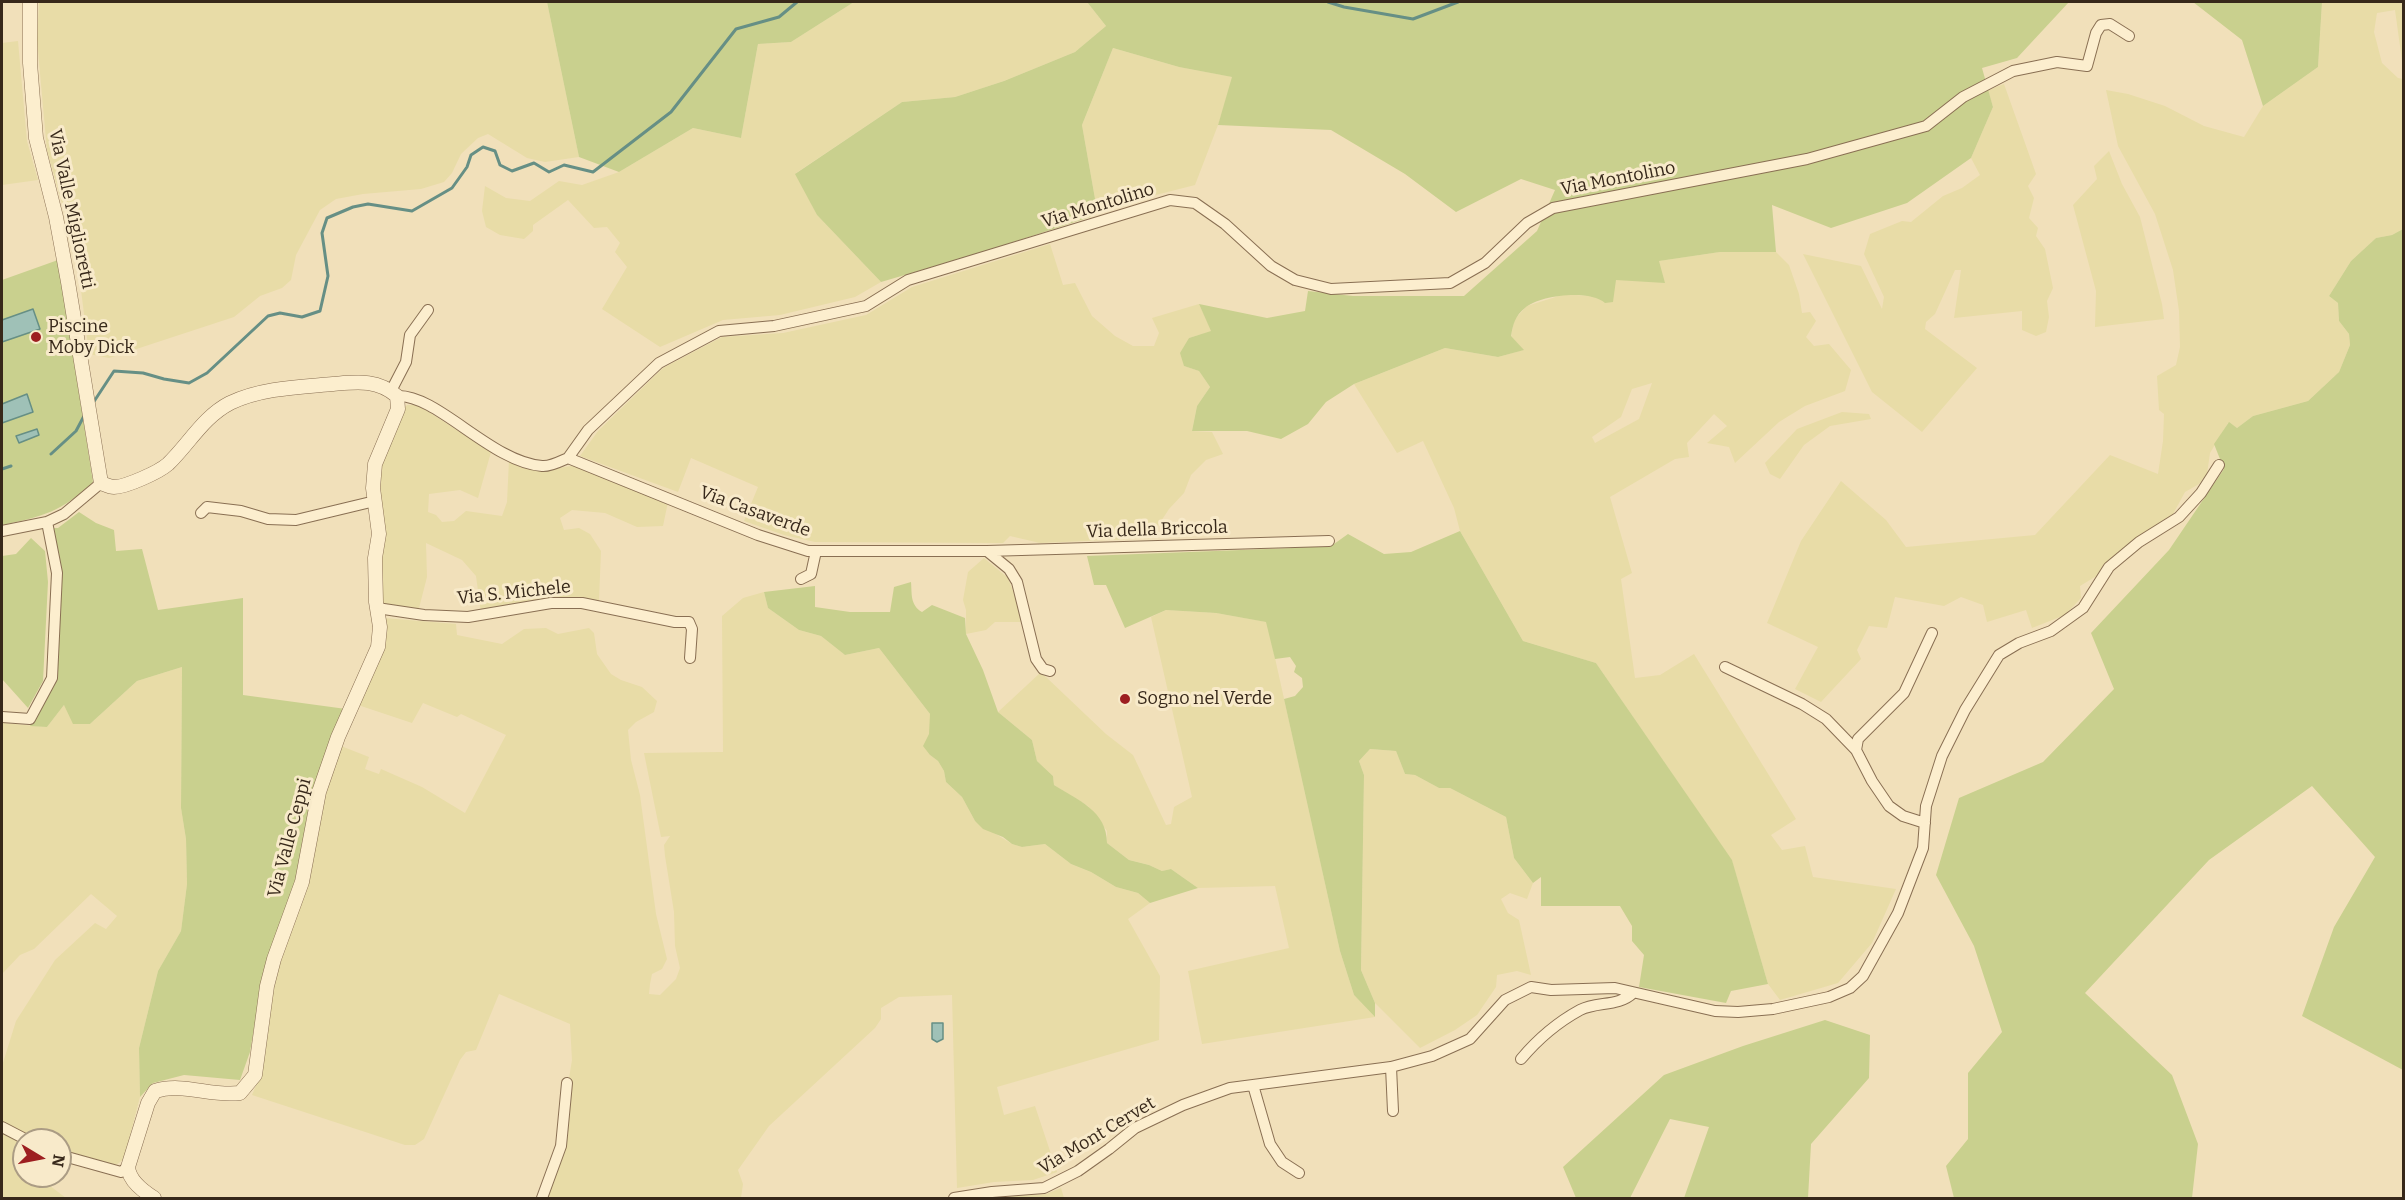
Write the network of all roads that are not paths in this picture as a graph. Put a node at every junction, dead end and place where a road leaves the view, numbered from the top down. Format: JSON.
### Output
{"nodes":[{"id":1,"x":30,"y":2,"type":"edge"},
{"id":2,"x":2128,"y":36,"type":"dead end"},
{"id":3,"x":428,"y":310,"type":"dead end"},
{"id":4,"x":394,"y":394,"type":"junction"},
{"id":5,"x":568,"y":458,"type":"junction"},
{"id":6,"x":2219,"y":465,"type":"dead end"},
{"id":7,"x":101,"y":483,"type":"junction"},
{"id":8,"x":375,"y":501,"type":"junction"},
{"id":9,"x":201,"y":513,"type":"dead end"},
{"id":10,"x":47,"y":522,"type":"junction"},
{"id":11,"x":2,"y":531,"type":"edge"},
{"id":12,"x":1329,"y":541,"type":"dead end"},
{"id":13,"x":816,"y":551,"type":"junction"},
{"id":14,"x":987,"y":551,"type":"junction"},
{"id":15,"x":801,"y":579,"type":"dead end"},
{"id":16,"x":377,"y":609,"type":"junction"},
{"id":17,"x":1932,"y":633,"type":"dead end"},
{"id":18,"x":690,"y":658,"type":"dead end"},
{"id":19,"x":1725,"y":667,"type":"dead end"},
{"id":20,"x":1050,"y":671,"type":"dead end"},
{"id":21,"x":2,"y":717,"type":"edge"},
{"id":22,"x":1856,"y":750,"type":"junction"},
{"id":23,"x":1925,"y":824,"type":"junction"},
{"id":24,"x":1633,"y":993,"type":"junction"},
{"id":25,"x":1521,"y":1059,"type":"dead end"},
{"id":26,"x":1391,"y":1067,"type":"junction"},
{"id":27,"x":567,"y":1083,"type":"dead end"},
{"id":28,"x":1253,"y":1085,"type":"junction"},
{"id":29,"x":1393,"y":1111,"type":"dead end"},
{"id":30,"x":72,"y":1158,"type":"edge"},
{"id":31,"x":128,"y":1167,"type":"junction"},
{"id":32,"x":1299,"y":1173,"type":"dead end"},
{"id":33,"x":151,"y":1197,"type":"edge"},
{"id":34,"x":542,"y":1198,"type":"edge"},
{"id":35,"x":954,"y":1198,"type":"edge"}],
"edges":[{"from":1,"to":7,"type":"street","name":"Via Valle Miglioretti"},
{"from":2,"to":5,"type":"street","name":"Via Montolino"},
{"from":3,"to":4,"type":"street"},
{"from":4,"to":5,"type":"street"},
{"from":4,"to":7,"type":"street"},
{"from":4,"to":8,"type":"street","name":"Via Valle Ceppi"},
{"from":5,"to":13,"type":"street","name":"Via Casaverde"},
{"from":6,"to":23,"type":"street","name":"Via Mont Cervet"},
{"from":7,"to":10,"type":"street"},
{"from":8,"to":9,"type":"street"},
{"from":8,"to":16,"type":"street","name":"Via Valle Ceppi"},
{"from":10,"to":11,"type":"street"},
{"from":10,"to":21,"type":"street"},
{"from":12,"to":14,"type":"street","name":"Via della Briccola"},
{"from":13,"to":14,"type":"street","name":"Via Casaverde"},
{"from":13,"to":15,"type":"street"},
{"from":14,"to":20,"type":"street"},
{"from":16,"to":18,"type":"street","name":"Via S. Michele"},
{"from":16,"to":31,"type":"street","name":"Via Valle Ceppi"},
{"from":17,"to":22,"type":"street"},
{"from":19,"to":22,"type":"street"},
{"from":22,"to":23,"type":"street"},
{"from":23,"to":24,"type":"street","name":"Via Mont Cervet"},
{"from":24,"to":25,"type":"street"},
{"from":24,"to":26,"type":"street","name":"Via Mont Cervet"},
{"from":26,"to":28,"type":"street","name":"Via Mont Cervet"},
{"from":26,"to":29,"type":"street"},
{"from":27,"to":34,"type":"street"},
{"from":28,"to":32,"type":"street"},
{"from":28,"to":35,"type":"street","name":"Via Mont Cervet"},
{"from":30,"to":31,"type":"street"},
{"from":31,"to":33,"type":"street"}]}
